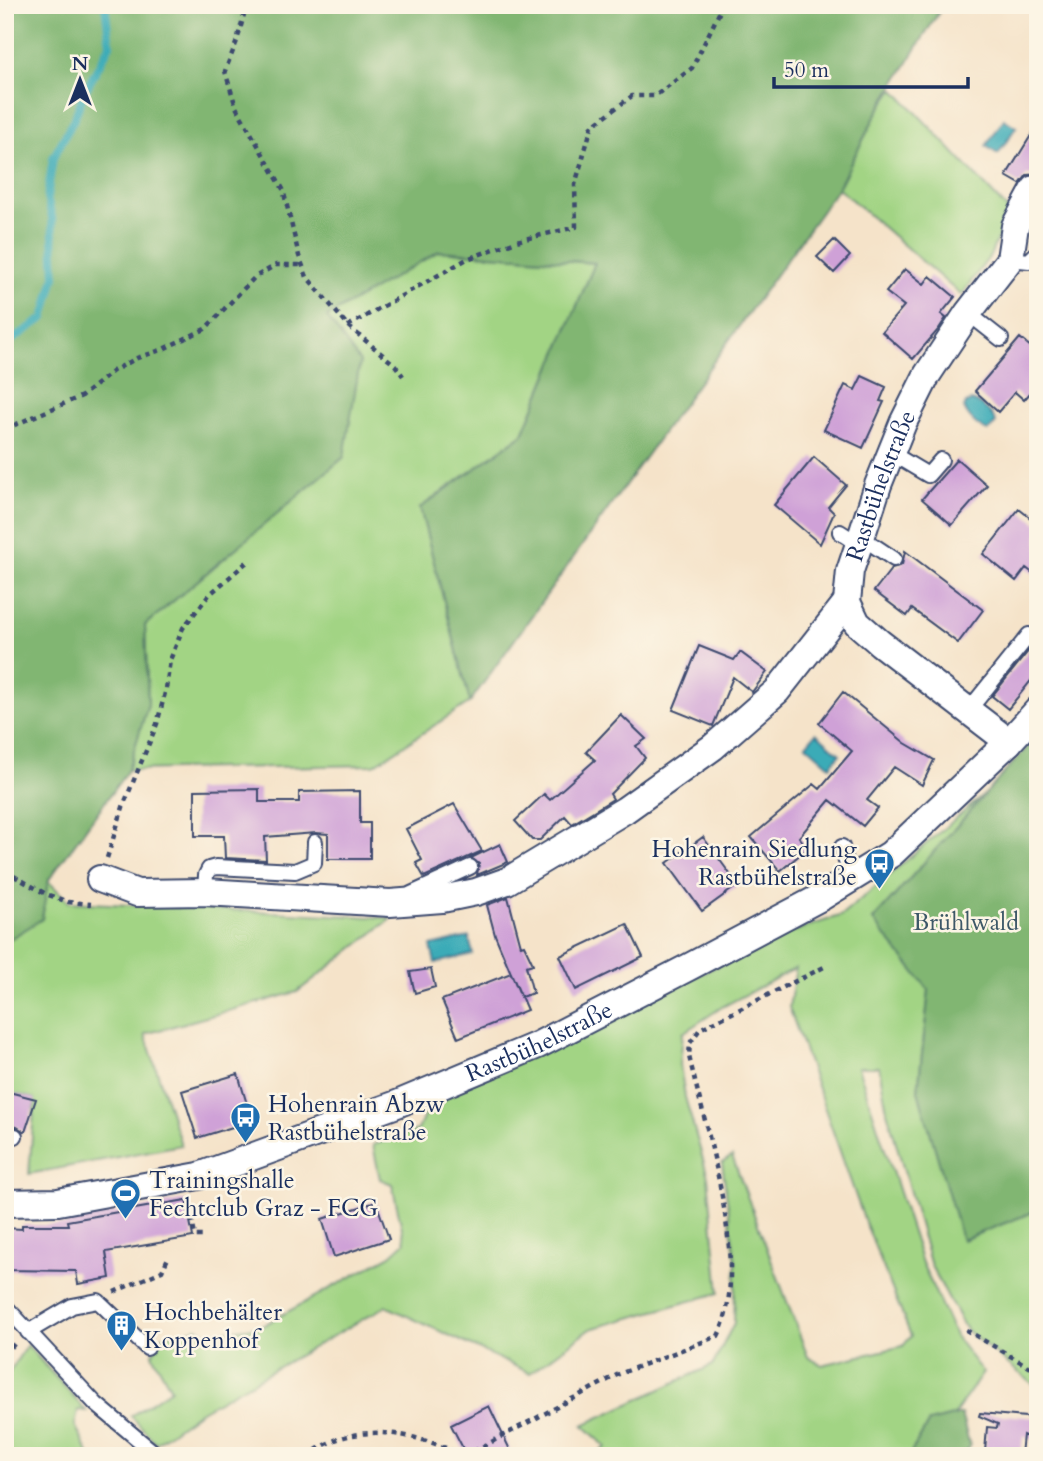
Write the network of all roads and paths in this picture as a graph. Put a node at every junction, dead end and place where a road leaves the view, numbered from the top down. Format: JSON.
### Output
{"nodes":[{"id":1,"x":251,"y":5,"type":"edge"},
{"id":2,"x":723,"y":5,"type":"edge"},
{"id":3,"x":1035,"y":189,"type":"dead end"},
{"id":4,"x":1038,"y":252,"type":"edge"},
{"id":5,"x":1010,"y":259,"type":"junction"},
{"id":6,"x":302,"y":265,"type":"junction"},
{"id":7,"x":968,"y":313,"type":"junction"},
{"id":8,"x":348,"y":326,"type":"junction"},
{"id":9,"x":1001,"y":339,"type":"dead end"},
{"id":10,"x":403,"y":376,"type":"dead end"},
{"id":11,"x":5,"y":429,"type":"edge"},
{"id":12,"x":891,"y":453,"type":"junction"},
{"id":13,"x":941,"y":460,"type":"dead end"},
{"id":14,"x":853,"y":538,"type":"junction"},
{"id":15,"x":894,"y":559,"type":"dead end"},
{"id":16,"x":247,"y":562,"type":"dead end"},
{"id":17,"x":847,"y":602,"type":"junction"},
{"id":18,"x":1029,"y":635,"type":"dead end"},
{"id":19,"x":1038,"y":710,"type":"edge"},
{"id":20,"x":968,"y":711,"type":"junction"},
{"id":21,"x":1009,"y":742,"type":"junction"},
{"id":22,"x":315,"y":842,"type":"dead end"},
{"id":23,"x":842,"y":847,"type":"dead end"},
{"id":24,"x":470,"y":867,"type":"dead end"},
{"id":25,"x":851,"y":879,"type":"junction"},
{"id":26,"x":100,"y":880,"type":"joint"},
{"id":27,"x":205,"y":892,"type":"junction"},
{"id":28,"x":390,"y":903,"type":"junction"},
{"id":29,"x":824,"y":967,"type":"dead end"},
{"id":30,"x":5,"y":1203,"type":"edge"},
{"id":31,"x":190,"y":1220,"type":"dead end"},
{"id":32,"x":203,"y":1236,"type":"dead end"},
{"id":33,"x":168,"y":1258,"type":"dead end"},
{"id":34,"x":98,"y":1301,"type":"junction"},
{"id":35,"x":5,"y":1306,"type":"edge"},
{"id":36,"x":966,"y":1330,"type":"dead end"},
{"id":37,"x":28,"y":1332,"type":"junction"},
{"id":38,"x":147,"y":1348,"type":"dead end"},
{"id":39,"x":1038,"y":1372,"type":"edge"},
{"id":40,"x":158,"y":1456,"type":"edge"},
{"id":41,"x":308,"y":1456,"type":"edge"},
{"id":42,"x":464,"y":1456,"type":"edge"}],
"edges":[{"from":1,"to":6,"type":"path"},
{"from":2,"to":8,"type":"path"},
{"from":3,"to":5,"type":"street","name":"Rastbühelstraße"},
{"from":4,"to":5,"type":"lane"},
{"from":5,"to":7,"type":"street","name":"Rastbühelstraße"},
{"from":6,"to":8,"type":"path"},
{"from":6,"to":11,"type":"path"},
{"from":7,"to":9,"type":"lane"},
{"from":7,"to":12,"type":"street","name":"Rastbühelstraße"},
{"from":8,"to":10,"type":"path"},
{"from":12,"to":13,"type":"lane"},
{"from":12,"to":14,"type":"street","name":"Rastbühelstraße"},
{"from":14,"to":15,"type":"lane"},
{"from":14,"to":17,"type":"street","name":"Rastbühelstraße"},
{"from":16,"to":26,"type":"path"},
{"from":17,"to":20,"type":"street"},
{"from":17,"to":28,"type":"street"},
{"from":18,"to":20,"type":"lane"},
{"from":19,"to":21,"type":"street","name":"Rastbühelstraße"},
{"from":20,"to":21,"type":"street"},
{"from":21,"to":25,"type":"street","name":"Rastbühelstraße"},
{"from":22,"to":27,"type":"lane"},
{"from":23,"to":25,"type":"lane"},
{"from":24,"to":28,"type":"lane"},
{"from":25,"to":30,"type":"street","name":"Rastbühelstraße"},
{"from":26,"to":27,"type":"street"},
{"from":27,"to":28,"type":"street"},
{"from":29,"to":42,"type":"path"},
{"from":31,"to":32,"type":"path"},
{"from":33,"to":34,"type":"path"},
{"from":34,"to":37,"type":"lane"},
{"from":34,"to":38,"type":"lane"},
{"from":35,"to":37,"type":"lane"},
{"from":36,"to":39,"type":"path"},
{"from":37,"to":40,"type":"lane"},
{"from":41,"to":42,"type":"path"}]}
